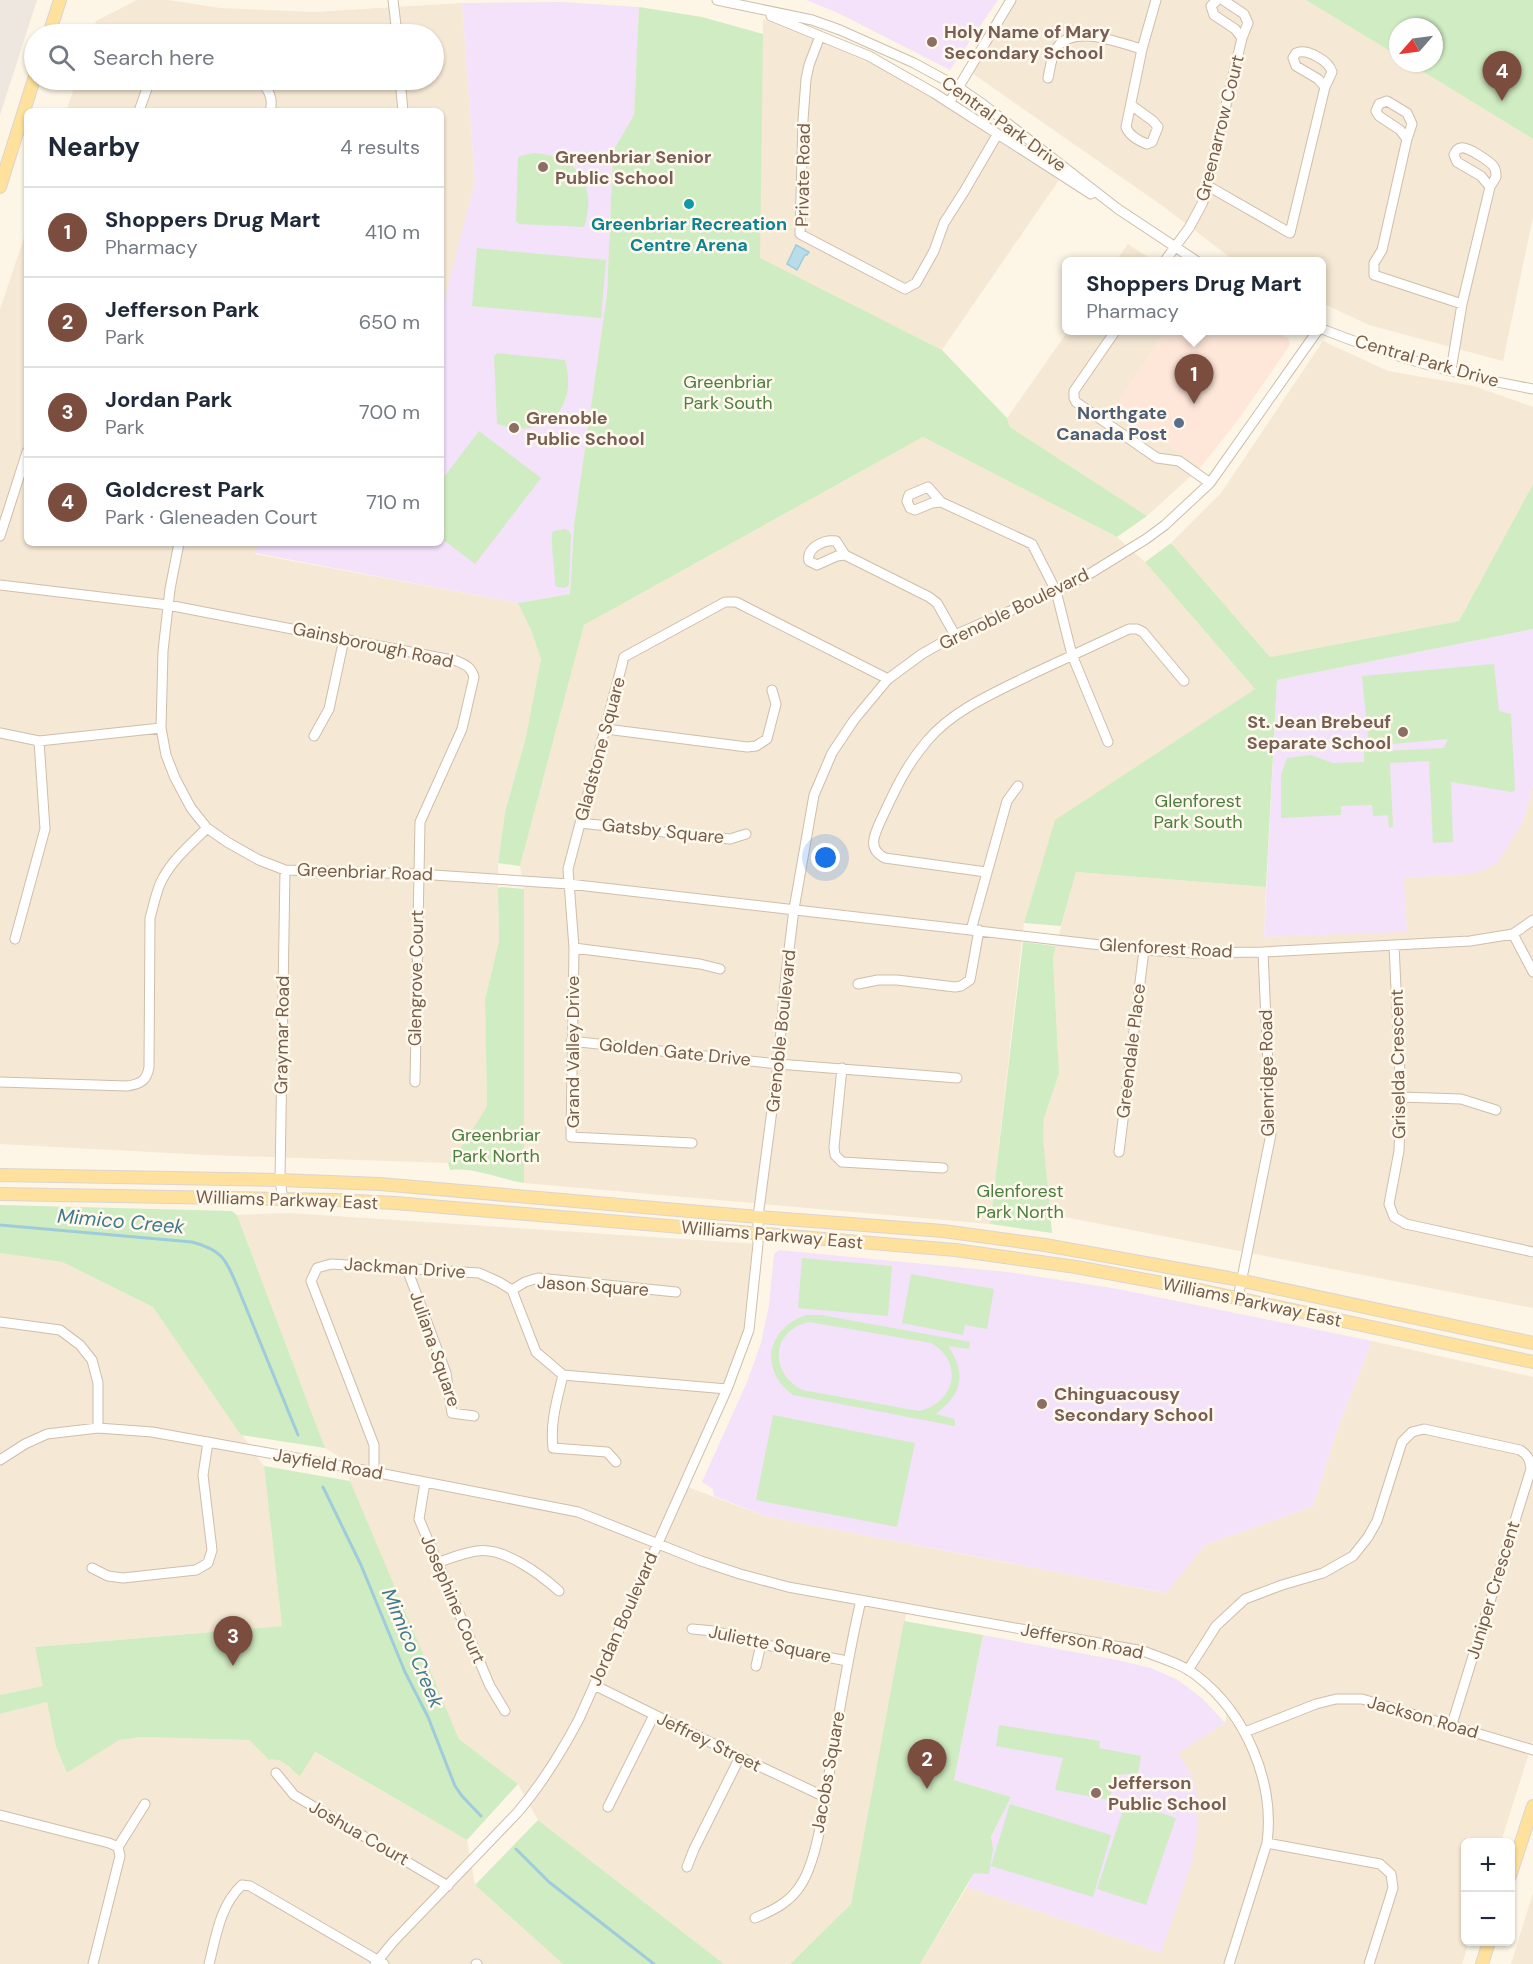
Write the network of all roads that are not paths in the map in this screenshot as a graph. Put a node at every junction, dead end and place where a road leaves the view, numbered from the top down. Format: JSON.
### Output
{"nodes":[{"id":1,"x":60,"y":0,"type":"edge"},
{"id":2,"x":393,"y":0,"type":"edge"},
{"id":3,"x":717,"y":0,"type":"edge"},
{"id":4,"x":1011,"y":0,"type":"edge"},
{"id":5,"x":1156,"y":0,"type":"edge"},
{"id":6,"x":1217,"y":0,"type":"edge"},
{"id":7,"x":1223,"y":0,"type":"edge"},
{"id":8,"x":747,"y":6,"type":"junction"},
{"id":9,"x":52,"y":24,"type":"edge"},
{"id":10,"x":396,"y":24,"type":"edge"},
{"id":11,"x":820,"y":36,"type":"junction"},
{"id":12,"x":1242,"y":38,"type":"junction"},
{"id":13,"x":1142,"y":49,"type":"junction"},
{"id":14,"x":1048,"y":78,"type":"dead end"},
{"id":15,"x":958,"y":87,"type":"junction"},
{"id":16,"x":1325,"y":87,"type":"dead end"},
{"id":17,"x":31,"y":90,"type":"edge"},
{"id":18,"x":146,"y":90,"type":"edge"},
{"id":19,"x":268,"y":90,"type":"edge"},
{"id":20,"x":401,"y":90,"type":"edge"},
{"id":21,"x":949,"y":102,"type":"junction"},
{"id":22,"x":1131,"y":105,"type":"dead end"},
{"id":23,"x":25,"y":108,"type":"edge"},
{"id":24,"x":140,"y":108,"type":"edge"},
{"id":25,"x":271,"y":108,"type":"edge"},
{"id":26,"x":403,"y":108,"type":"edge"},
{"id":27,"x":24,"y":111,"type":"edge"},
{"id":28,"x":997,"y":135,"type":"junction"},
{"id":29,"x":1407,"y":139,"type":"dead end"},
{"id":30,"x":1208,"y":186,"type":"junction"},
{"id":31,"x":0,"y":187,"type":"edge"},
{"id":32,"x":1490,"y":187,"type":"junction"},
{"id":33,"x":1118,"y":209,"type":"junction"},
{"id":34,"x":1174,"y":247,"type":"junction"},
{"id":35,"x":1167,"y":257,"type":"edge"},
{"id":36,"x":1191,"y":257,"type":"edge"},
{"id":37,"x":1462,"y":304,"type":"junction"},
{"id":38,"x":1326,"y":332,"type":"edge"},
{"id":39,"x":1113,"y":335,"type":"edge"},
{"id":40,"x":1316,"y":335,"type":"edge"},
{"id":41,"x":1451,"y":370,"type":"junction"},
{"id":42,"x":1533,"y":389,"type":"edge"},
{"id":43,"x":24,"y":461,"type":"edge"},
{"id":44,"x":1210,"y":483,"type":"junction"},
{"id":45,"x":941,"y":502,"type":"dead end"},
{"id":46,"x":0,"y":536,"type":"edge"},
{"id":47,"x":178,"y":546,"type":"edge"},
{"id":48,"x":845,"y":555,"type":"dead end"},
{"id":49,"x":0,"y":585,"type":"edge"},
{"id":50,"x":1056,"y":591,"type":"junction"},
{"id":51,"x":168,"y":604,"type":"junction"},
{"id":52,"x":955,"y":634,"type":"junction"},
{"id":53,"x":344,"y":639,"type":"junction"},
{"id":54,"x":1072,"y":655,"type":"junction"},
{"id":55,"x":888,"y":679,"type":"junction"},
{"id":56,"x":1184,"y":681,"type":"dead end"},
{"id":57,"x":772,"y":690,"type":"dead end"},
{"id":58,"x":161,"y":728,"type":"junction"},
{"id":59,"x":606,"y":729,"type":"junction"},
{"id":60,"x":0,"y":733,"type":"edge"},
{"id":61,"x":314,"y":735,"type":"dead end"},
{"id":62,"x":39,"y":741,"type":"junction"},
{"id":63,"x":1108,"y":742,"type":"dead end"},
{"id":64,"x":1018,"y":786,"type":"dead end"},
{"id":65,"x":580,"y":822,"type":"junction"},
{"id":66,"x":207,"y":828,"type":"junction"},
{"id":67,"x":746,"y":834,"type":"dead end"},
{"id":68,"x":285,"y":870,"type":"junction"},
{"id":69,"x":986,"y":872,"type":"junction"},
{"id":70,"x":418,"y":874,"type":"junction"},
{"id":71,"x":569,"y":884,"type":"junction"},
{"id":72,"x":794,"y":909,"type":"junction"},
{"id":73,"x":1533,"y":920,"type":"edge"},
{"id":74,"x":975,"y":930,"type":"junction"},
{"id":75,"x":1514,"y":934,"type":"junction"},
{"id":76,"x":15,"y":939,"type":"dead end"},
{"id":77,"x":1394,"y":945,"type":"junction"},
{"id":78,"x":574,"y":948,"type":"junction"},
{"id":79,"x":1144,"y":950,"type":"junction"},
{"id":80,"x":1263,"y":952,"type":"junction"},
{"id":81,"x":720,"y":969,"type":"dead end"},
{"id":82,"x":1533,"y":972,"type":"edge"},
{"id":83,"x":858,"y":984,"type":"dead end"},
{"id":84,"x":571,"y":1041,"type":"junction"},
{"id":85,"x":778,"y":1064,"type":"junction"},
{"id":86,"x":842,"y":1068,"type":"junction"},
{"id":87,"x":957,"y":1078,"type":"dead end"},
{"id":88,"x":0,"y":1082,"type":"edge"},
{"id":89,"x":415,"y":1082,"type":"dead end"},
{"id":90,"x":1401,"y":1097,"type":"junction"},
{"id":91,"x":1496,"y":1110,"type":"dead end"},
{"id":92,"x":692,"y":1143,"type":"dead end"},
{"id":93,"x":1119,"y":1152,"type":"dead end"},
{"id":94,"x":944,"y":1168,"type":"dead end"},
{"id":95,"x":0,"y":1175,"type":"edge"},
{"id":96,"x":280,"y":1180,"type":"junction"},
{"id":97,"x":0,"y":1194,"type":"edge"},
{"id":98,"x":284,"y":1200,"type":"junction"},
{"id":99,"x":758,"y":1217,"type":"junction"},
{"id":100,"x":758,"y":1234,"type":"junction"},
{"id":101,"x":1533,"y":1252,"type":"edge"},
{"id":102,"x":406,"y":1269,"type":"junction"},
{"id":103,"x":1242,"y":1281,"type":"junction"},
{"id":104,"x":512,"y":1290,"type":"junction"},
{"id":105,"x":676,"y":1292,"type":"dead end"},
{"id":106,"x":1238,"y":1298,"type":"junction"},
{"id":107,"x":0,"y":1322,"type":"edge"},
{"id":108,"x":1533,"y":1343,"type":"edge"},
{"id":109,"x":1533,"y":1362,"type":"edge"},
{"id":110,"x":563,"y":1375,"type":"junction"},
{"id":111,"x":727,"y":1389,"type":"junction"},
{"id":112,"x":474,"y":1416,"type":"dead end"},
{"id":113,"x":98,"y":1428,"type":"junction"},
{"id":114,"x":208,"y":1442,"type":"junction"},
{"id":115,"x":0,"y":1460,"type":"edge"},
{"id":116,"x":616,"y":1462,"type":"dead end"},
{"id":117,"x":374,"y":1472,"type":"junction"},
{"id":118,"x":425,"y":1482,"type":"junction"},
{"id":119,"x":657,"y":1543,"type":"junction"},
{"id":120,"x":437,"y":1563,"type":"junction"},
{"id":121,"x":92,"y":1568,"type":"dead end"},
{"id":122,"x":559,"y":1591,"type":"dead end"},
{"id":123,"x":861,"y":1600,"type":"junction"},
{"id":124,"x":692,"y":1629,"type":"dead end"},
{"id":125,"x":761,"y":1644,"type":"junction"},
{"id":126,"x":847,"y":1660,"type":"junction"},
{"id":127,"x":756,"y":1666,"type":"dead end"},
{"id":128,"x":1188,"y":1670,"type":"junction"},
{"id":129,"x":594,"y":1685,"type":"junction"},
{"id":130,"x":505,"y":1711,"type":"dead end"},
{"id":131,"x":654,"y":1715,"type":"junction"},
{"id":132,"x":1452,"y":1724,"type":"junction"},
{"id":133,"x":1245,"y":1732,"type":"junction"},
{"id":134,"x":1533,"y":1750,"type":"edge"},
{"id":135,"x":740,"y":1758,"type":"junction"},
{"id":136,"x":276,"y":1773,"type":"dead end"},
{"id":137,"x":825,"y":1797,"type":"junction"},
{"id":138,"x":145,"y":1804,"type":"dead end"},
{"id":139,"x":1533,"y":1806,"type":"edge"},
{"id":140,"x":608,"y":1807,"type":"dead end"},
{"id":141,"x":0,"y":1815,"type":"edge"},
{"id":142,"x":1267,"y":1843,"type":"junction"},
{"id":143,"x":118,"y":1847,"type":"junction"},
{"id":144,"x":1515,"y":1861,"type":"edge"},
{"id":145,"x":687,"y":1867,"type":"dead end"},
{"id":146,"x":448,"y":1886,"type":"junction"},
{"id":147,"x":755,"y":1918,"type":"dead end"},
{"id":148,"x":1488,"y":1946,"type":"edge"},
{"id":149,"x":379,"y":1962,"type":"edge"},
{"id":150,"x":93,"y":1964,"type":"edge"},
{"id":151,"x":209,"y":1964,"type":"edge"},
{"id":152,"x":1229,"y":1964,"type":"edge"},
{"id":153,"x":1369,"y":1964,"type":"edge"},
{"id":154,"x":1482,"y":1964,"type":"edge"}],
"edges":[{"from":1,"to":9,"type":"main road"},
{"from":2,"to":10,"type":"street"},
{"from":3,"to":8,"type":"street","name":"Central Park Drive"},
{"from":4,"to":15,"type":"street"},
{"from":5,"to":13,"type":"street"},
{"from":6,"to":12,"type":"street","name":"Greenarrow Court"},
{"from":7,"to":12,"type":"street","name":"Greenarrow Court"},
{"from":8,"to":11,"type":"street","name":"Central Park Drive"},
{"from":8,"to":15,"type":"street","name":"Central Park Drive"},
{"from":11,"to":21,"type":"street","name":"Central Park Drive"},
{"from":11,"to":28,"type":"street","name":"Private Road"},
{"from":12,"to":30,"type":"street","name":"Greenarrow Court"},
{"from":13,"to":14,"type":"street"},
{"from":13,"to":22,"type":"street"},
{"from":15,"to":21,"type":"street"},
{"from":15,"to":33,"type":"street","name":"Central Park Drive"},
{"from":16,"to":30,"type":"street"},
{"from":17,"to":23,"type":"main road"},
{"from":18,"to":24,"type":"street"},
{"from":19,"to":25,"type":"street"},
{"from":20,"to":26,"type":"street"},
{"from":21,"to":28,"type":"street","name":"Central Park Drive"},
{"from":27,"to":31,"type":"main road"},
{"from":28,"to":33,"type":"street","name":"Central Park Drive"},
{"from":29,"to":37,"type":"street"},
{"from":30,"to":34,"type":"street","name":"Greenarrow Court"},
{"from":32,"to":32,"type":"street"},
{"from":32,"to":37,"type":"street"},
{"from":33,"to":34,"type":"street","name":"Central Park Drive"},
{"from":34,"to":35,"type":"street","name":"Greenarrow Court"},
{"from":34,"to":36,"type":"street","name":"Central Park Drive"},
{"from":37,"to":41,"type":"street"},
{"from":38,"to":41,"type":"street","name":"Central Park Drive"},
{"from":39,"to":44,"type":"street"},
{"from":40,"to":44,"type":"street","name":"Grenoble Boulevard"},
{"from":41,"to":42,"type":"street","name":"Central Park Drive"},
{"from":43,"to":46,"type":"street"},
{"from":44,"to":50,"type":"street","name":"Grenoble Boulevard"},
{"from":45,"to":50,"type":"street"},
{"from":47,"to":51,"type":"street","name":"Greenbriar Road"},
{"from":48,"to":52,"type":"street"},
{"from":49,"to":51,"type":"street","name":"Gainsborough Road"},
{"from":50,"to":52,"type":"street","name":"Grenoble Boulevard"},
{"from":50,"to":54,"type":"street"},
{"from":51,"to":53,"type":"street","name":"Gainsborough Road"},
{"from":51,"to":58,"type":"street","name":"Greenbriar Road"},
{"from":52,"to":55,"type":"street","name":"Grenoble Boulevard"},
{"from":53,"to":61,"type":"street"},
{"from":53,"to":70,"type":"street","name":"Gainsborough Road"},
{"from":54,"to":56,"type":"street"},
{"from":54,"to":63,"type":"street"},
{"from":54,"to":69,"type":"street"},
{"from":55,"to":59,"type":"street","name":"Gladstone Square"},
{"from":55,"to":72,"type":"street","name":"Grenoble Boulevard"},
{"from":57,"to":59,"type":"street"},
{"from":58,"to":62,"type":"street"},
{"from":58,"to":66,"type":"street","name":"Greenbriar Road"},
{"from":59,"to":65,"type":"street","name":"Gladstone Square"},
{"from":60,"to":62,"type":"street"},
{"from":62,"to":76,"type":"street"},
{"from":64,"to":69,"type":"street"},
{"from":65,"to":67,"type":"street","name":"Gatsby Square"},
{"from":65,"to":71,"type":"street","name":"Gladstone Square"},
{"from":66,"to":68,"type":"street","name":"Greenbriar Road"},
{"from":66,"to":88,"type":"street"},
{"from":68,"to":70,"type":"street","name":"Greenbriar Road"},
{"from":68,"to":96,"type":"street","name":"Graymar Road"},
{"from":69,"to":74,"type":"street"},
{"from":70,"to":71,"type":"street","name":"Greenbriar Road"},
{"from":70,"to":89,"type":"street","name":"Glengrove Court"},
{"from":71,"to":72,"type":"street","name":"Greenbriar Road"},
{"from":71,"to":78,"type":"street","name":"Grand Valley Drive"},
{"from":72,"to":74,"type":"street","name":"Glenforest Road"},
{"from":72,"to":85,"type":"street","name":"Grenoble Boulevard"},
{"from":73,"to":75,"type":"street","name":"Glenforest Road"},
{"from":74,"to":79,"type":"street","name":"Glenforest Road"},
{"from":74,"to":83,"type":"street"},
{"from":75,"to":77,"type":"street","name":"Glenforest Road"},
{"from":75,"to":82,"type":"street"},
{"from":77,"to":80,"type":"street","name":"Glenforest Road"},
{"from":77,"to":90,"type":"street","name":"Griselda Crescent"},
{"from":78,"to":81,"type":"street"},
{"from":78,"to":84,"type":"street","name":"Grand Valley Drive"},
{"from":79,"to":80,"type":"street","name":"Glenforest Road"},
{"from":79,"to":93,"type":"street","name":"Greendale Place"},
{"from":80,"to":103,"type":"street","name":"Glenridge Road"},
{"from":84,"to":85,"type":"street","name":"Golden Gate Drive"},
{"from":84,"to":92,"type":"street","name":"Grand Valley Drive"},
{"from":85,"to":86,"type":"street","name":"Golden Gate Drive"},
{"from":85,"to":99,"type":"street","name":"Grenoble Boulevard"},
{"from":86,"to":87,"type":"street","name":"Golden Gate Drive"},
{"from":86,"to":94,"type":"street"},
{"from":90,"to":91,"type":"street"},
{"from":90,"to":101,"type":"street","name":"Griselda Crescent"},
{"from":95,"to":96,"type":"main road","name":"Williams Parkway East"},
{"from":96,"to":98,"type":"street","name":"Graymar Road"},
{"from":96,"to":99,"type":"main road","name":"Williams Parkway East"},
{"from":97,"to":98,"type":"main road","name":"Williams Parkway East"},
{"from":98,"to":100,"type":"main road","name":"Williams Parkway East"},
{"from":99,"to":100,"type":"street","name":"Jordan Boulevard"},
{"from":99,"to":103,"type":"main road","name":"Williams Parkway East"},
{"from":100,"to":106,"type":"main road","name":"Williams Parkway East"},
{"from":100,"to":111,"type":"street","name":"Jordan Boulevard"},
{"from":102,"to":104,"type":"street","name":"Jackman Drive"},
{"from":102,"to":112,"type":"street","name":"Juliana Square"},
{"from":102,"to":117,"type":"street","name":"Jackman Drive"},
{"from":103,"to":106,"type":"street","name":"Glenridge Road"},
{"from":103,"to":108,"type":"main road","name":"Williams Parkway East"},
{"from":104,"to":105,"type":"street","name":"Jason Square"},
{"from":104,"to":110,"type":"street"},
{"from":106,"to":109,"type":"main road","name":"Williams Parkway East"},
{"from":107,"to":113,"type":"street"},
{"from":110,"to":111,"type":"street"},
{"from":110,"to":116,"type":"street"},
{"from":111,"to":119,"type":"street","name":"Jordan Boulevard"},
{"from":113,"to":114,"type":"street","name":"Jayfield Road"},
{"from":113,"to":115,"type":"street","name":"Jayfield Road"},
{"from":114,"to":117,"type":"street","name":"Jayfield Road"},
{"from":114,"to":121,"type":"street"},
{"from":117,"to":118,"type":"street","name":"Jayfield Road"},
{"from":118,"to":119,"type":"street","name":"Jayfield Road"},
{"from":118,"to":120,"type":"street","name":"Josephine Court"},
{"from":119,"to":123,"type":"street","name":"Jefferson Road"},
{"from":119,"to":129,"type":"street","name":"Jordan Boulevard"},
{"from":120,"to":122,"type":"street"},
{"from":120,"to":130,"type":"street","name":"Josephine Court"},
{"from":123,"to":126,"type":"street","name":"Jacobs Square"},
{"from":123,"to":128,"type":"street","name":"Jefferson Road"},
{"from":124,"to":125,"type":"street","name":"Juliette Square"},
{"from":125,"to":126,"type":"street","name":"Juliette Square"},
{"from":125,"to":127,"type":"street"},
{"from":126,"to":137,"type":"street","name":"Jacobs Square"},
{"from":128,"to":132,"type":"street","name":"Juniper Crescent"},
{"from":128,"to":133,"type":"street","name":"Jefferson Road"},
{"from":129,"to":131,"type":"street","name":"Jeffrey Street"},
{"from":129,"to":146,"type":"street","name":"Jordan Boulevard"},
{"from":131,"to":135,"type":"street","name":"Jeffrey Street"},
{"from":131,"to":140,"type":"street"},
{"from":132,"to":133,"type":"street","name":"Jackson Road"},
{"from":132,"to":134,"type":"street","name":"Jackson Road"},
{"from":133,"to":142,"type":"street","name":"Jefferson Road"},
{"from":135,"to":137,"type":"street","name":"Jeffrey Street"},
{"from":135,"to":145,"type":"street"},
{"from":136,"to":146,"type":"street","name":"Joshua Court"},
{"from":137,"to":147,"type":"street","name":"Jacobs Square"},
{"from":138,"to":143,"type":"street"},
{"from":139,"to":144,"type":"main road"},
{"from":141,"to":143,"type":"street"},
{"from":142,"to":152,"type":"street","name":"Jefferson Road"},
{"from":142,"to":153,"type":"street"},
{"from":143,"to":150,"type":"street"},
{"from":146,"to":149,"type":"street","name":"Jordan Boulevard"},
{"from":148,"to":154,"type":"main road"},
{"from":149,"to":151,"type":"street"}]}
